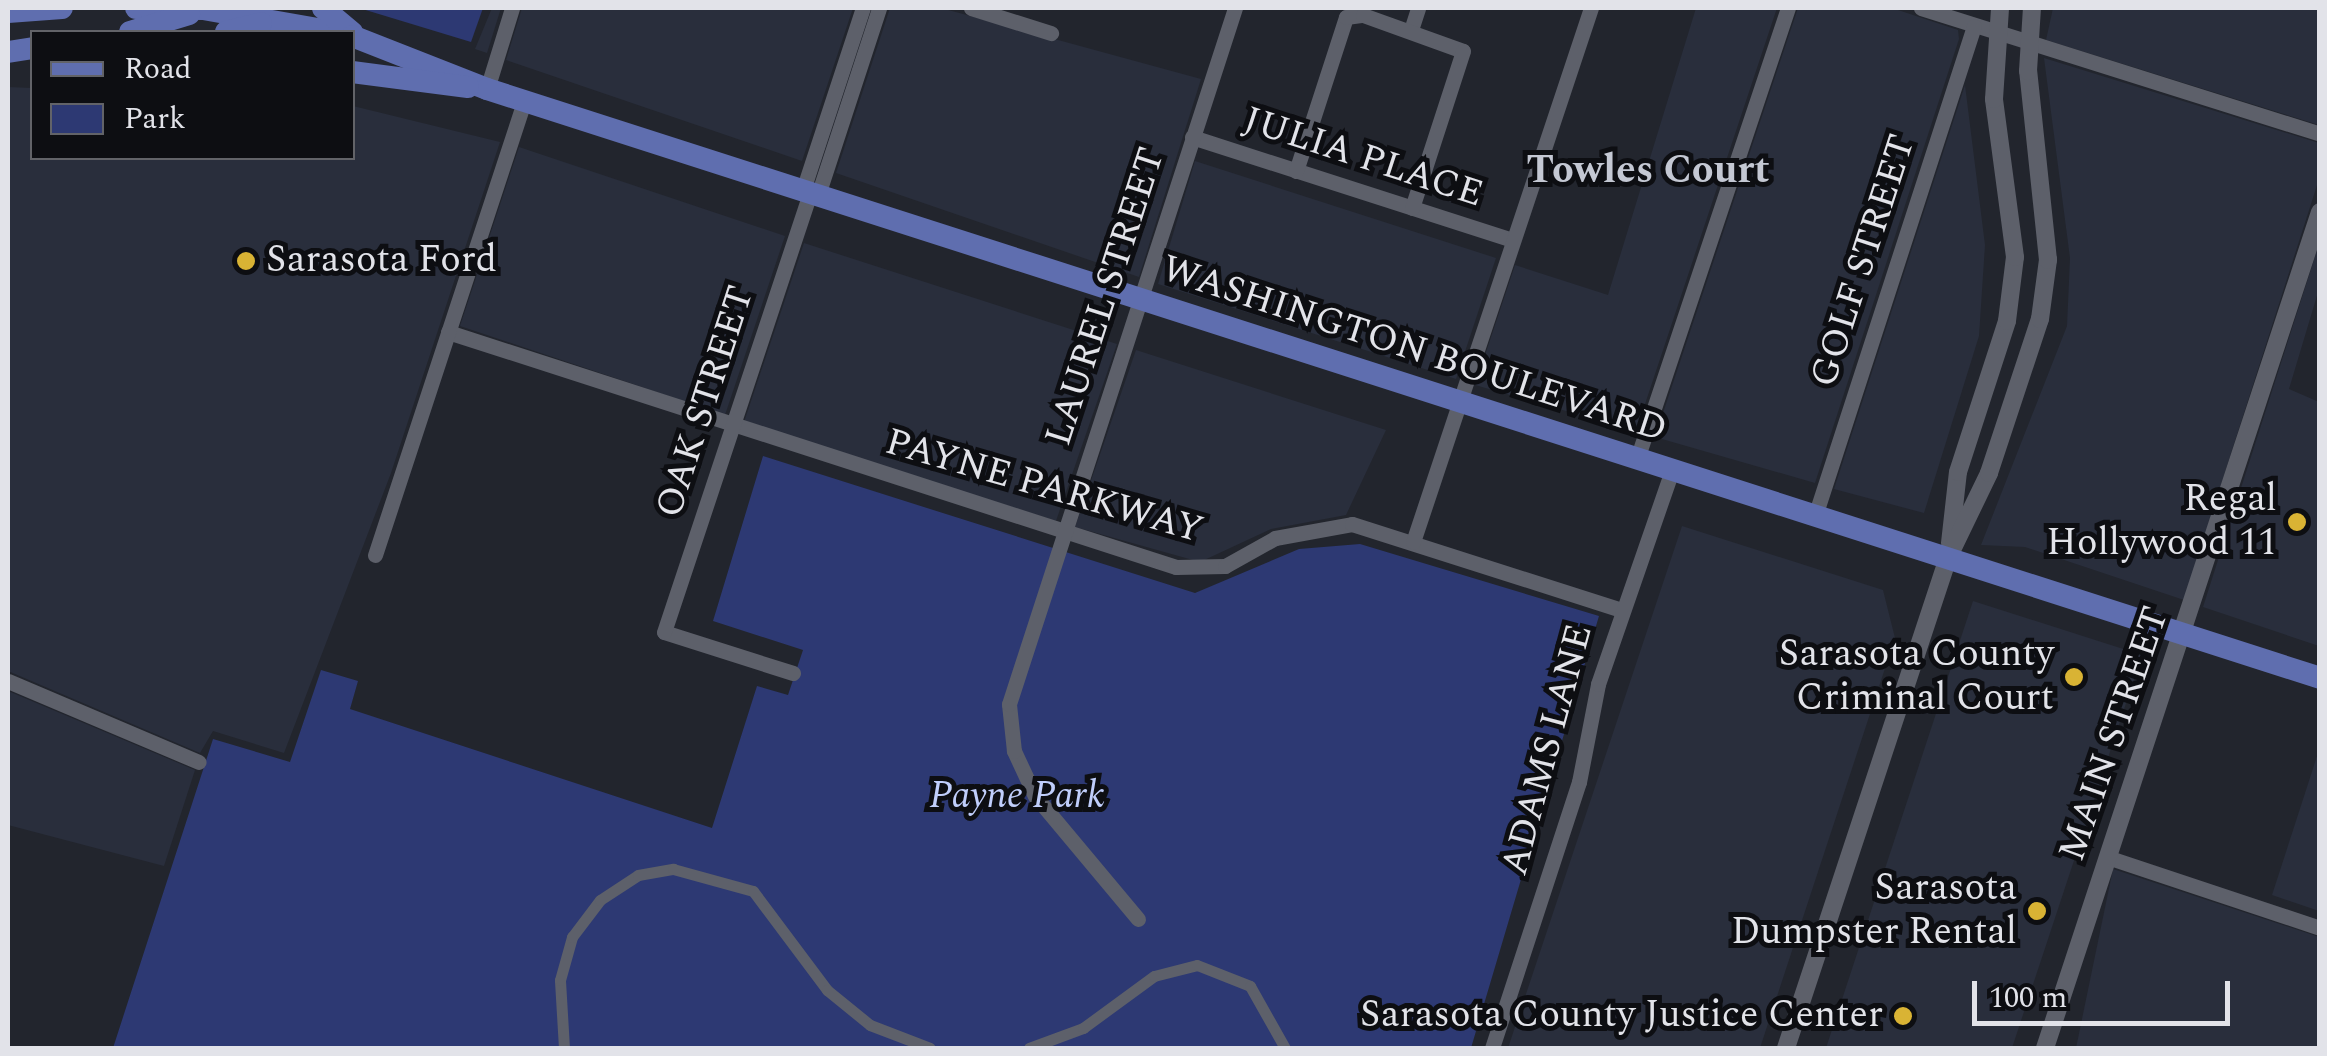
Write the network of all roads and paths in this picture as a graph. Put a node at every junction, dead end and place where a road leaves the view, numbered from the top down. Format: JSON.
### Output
{"nodes":[{"id":1,"x":62,"y":8,"type":"edge"},
{"id":2,"x":136,"y":8,"type":"edge"},
{"id":3,"x":204,"y":8,"type":"edge"},
{"id":4,"x":323,"y":8,"type":"edge"},
{"id":5,"x":512,"y":8,"type":"edge"},
{"id":6,"x":863,"y":8,"type":"edge"},
{"id":7,"x":879,"y":8,"type":"edge"},
{"id":8,"x":971,"y":8,"type":"edge"},
{"id":9,"x":1235,"y":8,"type":"edge"},
{"id":10,"x":1418,"y":8,"type":"edge"},
{"id":11,"x":1592,"y":8,"type":"edge"},
{"id":12,"x":1788,"y":8,"type":"edge"},
{"id":13,"x":1921,"y":8,"type":"edge"},
{"id":14,"x":2000,"y":8,"type":"edge"},
{"id":15,"x":2032,"y":8,"type":"edge"},
{"id":16,"x":8,"y":12,"type":"edge"},
{"id":17,"x":274,"y":20,"type":"junction"},
{"id":18,"x":1974,"y":26,"type":"junction"},
{"id":19,"x":136,"y":30,"type":"edge"},
{"id":20,"x":234,"y":30,"type":"edge"},
{"id":21,"x":328,"y":30,"type":"edge"},
{"id":22,"x":346,"y":30,"type":"edge"},
{"id":23,"x":1411,"y":30,"type":"junction"},
{"id":24,"x":1050,"y":32,"type":"dead end"},
{"id":25,"x":1996,"y":34,"type":"junction"},
{"id":26,"x":355,"y":36,"type":"edge"},
{"id":27,"x":2027,"y":44,"type":"junction"},
{"id":28,"x":355,"y":72,"type":"edge"},
{"id":29,"x":487,"y":89,"type":"junction"},
{"id":30,"x":524,"y":101,"type":"junction"},
{"id":31,"x":2320,"y":134,"type":"edge"},
{"id":32,"x":1192,"y":137,"type":"junction"},
{"id":33,"x":1296,"y":171,"type":"junction"},
{"id":34,"x":810,"y":193,"type":"junction"},
{"id":35,"x":1412,"y":208,"type":"junction"},
{"id":36,"x":2320,"y":212,"type":"edge"},
{"id":37,"x":1513,"y":240,"type":"junction"},
{"id":38,"x":1142,"y":300,"type":"junction"},
{"id":39,"x":448,"y":332,"type":"junction"},
{"id":40,"x":1460,"y":402,"type":"junction"},
{"id":41,"x":732,"y":427,"type":"junction"},
{"id":42,"x":1637,"y":458,"type":"junction"},
{"id":43,"x":1672,"y":470,"type":"junction"},
{"id":44,"x":1815,"y":516,"type":"junction"},
{"id":45,"x":1062,"y":532,"type":"junction"},
{"id":46,"x":1413,"y":542,"type":"junction"},
{"id":47,"x":375,"y":555,"type":"dead end"},
{"id":48,"x":1948,"y":558,"type":"junction"},
{"id":49,"x":1621,"y":610,"type":"junction"},
{"id":50,"x":2184,"y":634,"type":"junction"},
{"id":51,"x":793,"y":673,"type":"dead end"},
{"id":52,"x":2320,"y":678,"type":"edge"},
{"id":53,"x":8,"y":681,"type":"edge"},
{"id":54,"x":199,"y":762,"type":"dead end"},
{"id":55,"x":2107,"y":857,"type":"junction"},
{"id":56,"x":1138,"y":919,"type":"dead end"},
{"id":57,"x":2320,"y":928,"type":"edge"},
{"id":58,"x":564,"y":1048,"type":"edge"},
{"id":59,"x":930,"y":1048,"type":"edge"},
{"id":60,"x":1029,"y":1048,"type":"edge"},
{"id":61,"x":1285,"y":1048,"type":"edge"},
{"id":62,"x":1492,"y":1048,"type":"edge"},
{"id":63,"x":1786,"y":1048,"type":"edge"},
{"id":64,"x":2046,"y":1048,"type":"edge"}],
"edges":[{"from":1,"to":16,"type":"main road"},
{"from":2,"to":3,"type":"main road","name":"WASHINGTON BOULEVARD"},
{"from":3,"to":17,"type":"main road","name":"WASHINGTON BOULEVARD"},
{"from":3,"to":19,"type":"main road"},
{"from":4,"to":22,"type":"main road"},
{"from":5,"to":29,"type":"street"},
{"from":6,"to":34,"type":"street"},
{"from":7,"to":34,"type":"street"},
{"from":8,"to":24,"type":"street"},
{"from":9,"to":32,"type":"street","name":"LAUREL STREET"},
{"from":10,"to":23,"type":"street"},
{"from":11,"to":37,"type":"street"},
{"from":12,"to":42,"type":"street"},
{"from":13,"to":18,"type":"street"},
{"from":14,"to":25,"type":"street"},
{"from":15,"to":27,"type":"street"},
{"from":17,"to":20,"type":"main road"},
{"from":17,"to":21,"type":"main road","name":"WASHINGTON BOULEVARD"},
{"from":18,"to":25,"type":"street"},
{"from":18,"to":44,"type":"street","name":"GOLF STREET"},
{"from":23,"to":33,"type":"street"},
{"from":23,"to":35,"type":"street"},
{"from":25,"to":27,"type":"street"},
{"from":25,"to":48,"type":"street"},
{"from":26,"to":29,"type":"main road","name":"WASHINGTON BOULEVARD"},
{"from":27,"to":31,"type":"street"},
{"from":27,"to":48,"type":"street"},
{"from":28,"to":29,"type":"main road","name":"WASHINGTON BOULEVARD"},
{"from":29,"to":30,"type":"main road","name":"WASHINGTON BOULEVARD"},
{"from":30,"to":34,"type":"main road","name":"WASHINGTON BOULEVARD"},
{"from":30,"to":39,"type":"street"},
{"from":32,"to":33,"type":"street","name":"JULIA PLACE"},
{"from":32,"to":38,"type":"street","name":"LAUREL STREET"},
{"from":33,"to":35,"type":"street","name":"JULIA PLACE"},
{"from":34,"to":38,"type":"main road","name":"WASHINGTON BOULEVARD"},
{"from":34,"to":41,"type":"street","name":"OAK STREET"},
{"from":35,"to":37,"type":"street","name":"JULIA PLACE"},
{"from":36,"to":50,"type":"street","name":"MAIN STREET"},
{"from":37,"to":40,"type":"street"},
{"from":38,"to":40,"type":"main road","name":"WASHINGTON BOULEVARD"},
{"from":38,"to":45,"type":"street","name":"LAUREL STREET"},
{"from":39,"to":41,"type":"street","name":"PAYNE PARKWAY"},
{"from":39,"to":47,"type":"street"},
{"from":40,"to":42,"type":"main road","name":"WASHINGTON BOULEVARD"},
{"from":40,"to":46,"type":"street"},
{"from":41,"to":45,"type":"street","name":"PAYNE PARKWAY"},
{"from":41,"to":51,"type":"street","name":"OAK STREET"},
{"from":42,"to":43,"type":"main road","name":"WASHINGTON BOULEVARD"},
{"from":43,"to":44,"type":"main road","name":"WASHINGTON BOULEVARD"},
{"from":43,"to":49,"type":"street","name":"ADAMS LANE"},
{"from":44,"to":48,"type":"main road","name":"WASHINGTON BOULEVARD"},
{"from":45,"to":46,"type":"street","name":"PAYNE PARKWAY"},
{"from":45,"to":56,"type":"street","name":"LAUREL STREET"},
{"from":46,"to":49,"type":"street","name":"PAYNE PARKWAY"},
{"from":48,"to":50,"type":"main road","name":"WASHINGTON BOULEVARD"},
{"from":48,"to":63,"type":"street"},
{"from":49,"to":62,"type":"street","name":"ADAMS LANE"},
{"from":50,"to":52,"type":"main road","name":"WASHINGTON BOULEVARD"},
{"from":50,"to":55,"type":"street","name":"MAIN STREET"},
{"from":53,"to":54,"type":"street"},
{"from":55,"to":57,"type":"street"},
{"from":55,"to":64,"type":"street","name":"MAIN STREET"},
{"from":58,"to":59,"type":"street"},
{"from":60,"to":61,"type":"street"}]}
